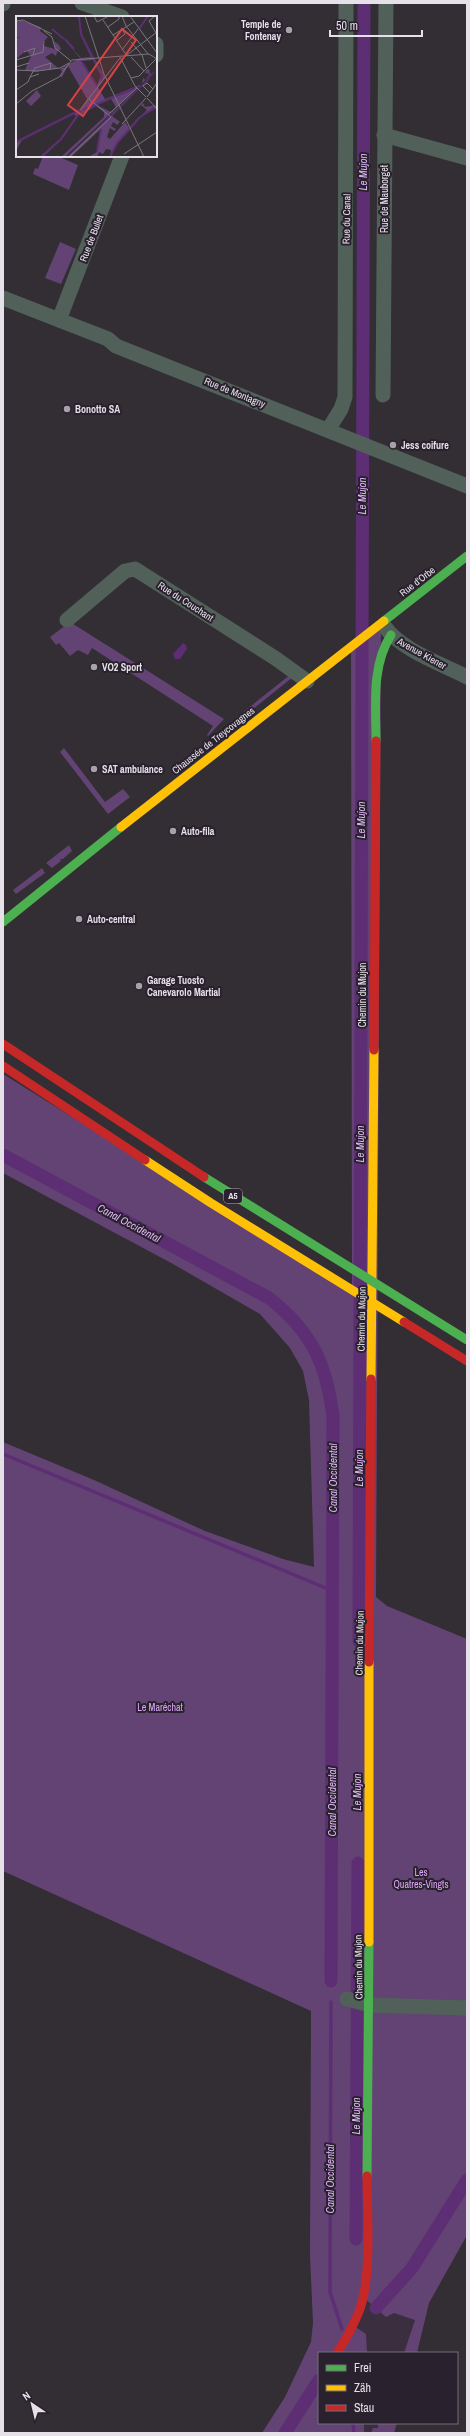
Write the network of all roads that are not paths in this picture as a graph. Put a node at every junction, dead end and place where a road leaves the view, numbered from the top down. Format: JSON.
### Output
{"nodes":[{"id":1,"x":82,"y":3,"type":"edge"},
{"id":2,"x":346,"y":3,"type":"edge"},
{"id":3,"x":386,"y":3,"type":"edge"},
{"id":4,"x":119,"y":16,"type":"edge"},
{"id":5,"x":384,"y":136,"type":"junction"},
{"id":6,"x":122,"y":157,"type":"edge"},
{"id":7,"x":467,"y":158,"type":"edge"},
{"id":8,"x":3,"y":298,"type":"edge"},
{"id":9,"x":59,"y":320,"type":"junction"},
{"id":10,"x":384,"y":395,"type":"dead end"},
{"id":11,"x":328,"y":430,"type":"junction"},
{"id":12,"x":467,"y":486,"type":"edge"},
{"id":13,"x":466,"y":556,"type":"edge"},
{"id":14,"x":67,"y":620,"type":"dead end"},
{"id":15,"x":377,"y":626,"type":"junction"},
{"id":16,"x":391,"y":635,"type":"junction"},
{"id":17,"x":467,"y":677,"type":"edge"},
{"id":18,"x":307,"y":681,"type":"junction"},
{"id":19,"x":3,"y":922,"type":"edge"},
{"id":20,"x":3,"y":1044,"type":"edge"},
{"id":21,"x":3,"y":1066,"type":"edge"},
{"id":22,"x":467,"y":1340,"type":"edge"},
{"id":23,"x":467,"y":1361,"type":"edge"},
{"id":24,"x":347,"y":1998,"type":"dead end"},
{"id":25,"x":370,"y":2005,"type":"junction"},
{"id":26,"x":467,"y":2008,"type":"edge"},
{"id":27,"x":338,"y":2352,"type":"edge"}],
"edges":[{"from":1,"to":4,"type":"street"},
{"from":2,"to":11,"type":"street","name":"Rue du Canal"},
{"from":3,"to":5,"type":"street","name":"Rue de Mauborget"},
{"from":5,"to":7,"type":"street"},
{"from":5,"to":10,"type":"street","name":"Rue de Mauborget"},
{"from":6,"to":9,"type":"street","name":"Rue de Bullet"},
{"from":8,"to":9,"type":"street","name":"Rue de Montagny"},
{"from":9,"to":11,"type":"street","name":"Rue de Montagny"},
{"from":11,"to":12,"type":"street","name":"Rue de Montagny"},
{"from":13,"to":15,"type":"main road","name":"Rue d'Orbe"},
{"from":14,"to":18,"type":"street","name":"Rue du Couchant"},
{"from":15,"to":16,"type":"street","name":"Avenue Kiener"},
{"from":15,"to":18,"type":"main road","name":"Chaussée de Treycovagnes"},
{"from":16,"to":17,"type":"street","name":"Avenue Kiener"},
{"from":16,"to":25,"type":"main road","name":"Chemin du Mujon"},
{"from":18,"to":19,"type":"main road","name":"Chaussée de Treycovagnes"},
{"from":20,"to":22,"type":"main road","number":"A5","bridge":true},
{"from":21,"to":23,"type":"main road","number":"A5","bridge":true},
{"from":24,"to":25,"type":"street"},
{"from":25,"to":26,"type":"street"},
{"from":25,"to":27,"type":"main road","name":"Chemin du Mujon"}]}
